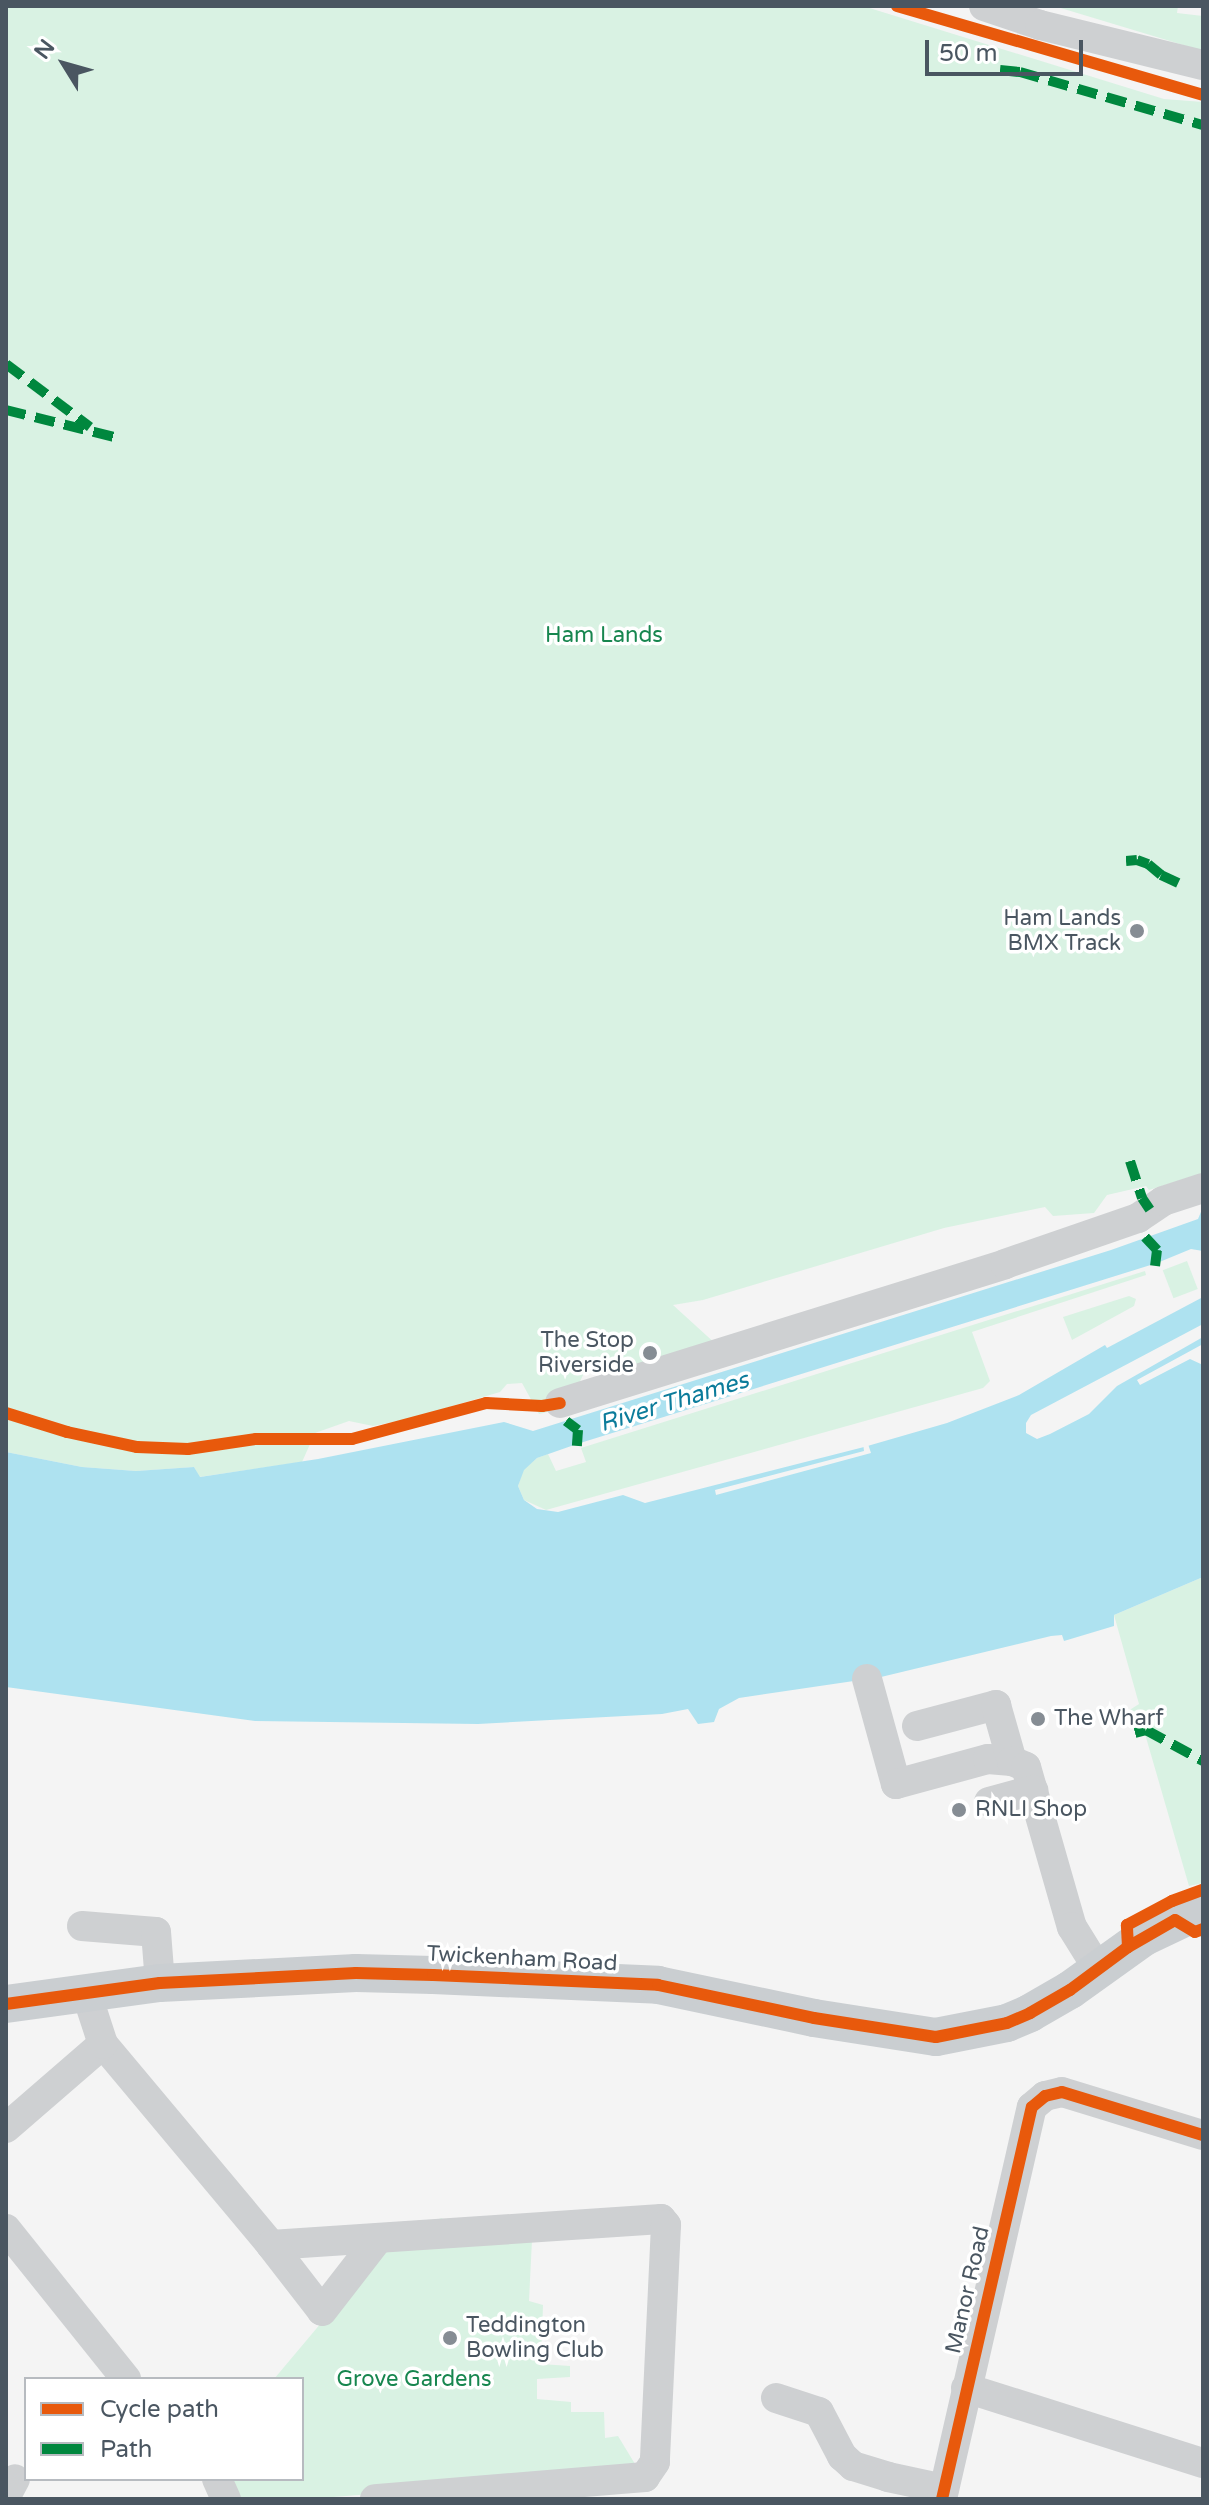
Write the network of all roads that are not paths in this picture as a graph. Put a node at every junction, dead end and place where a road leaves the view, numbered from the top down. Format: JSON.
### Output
{"nodes":[{"id":1,"x":984,"y":6,"type":"edge"},
{"id":2,"x":1203,"y":65,"type":"edge"},
{"id":3,"x":1203,"y":1188,"type":"edge"},
{"id":4,"x":560,"y":1403,"type":"dead end"},
{"id":5,"x":867,"y":1679,"type":"dead end"},
{"id":6,"x":917,"y":1726,"type":"dead end"},
{"id":7,"x":1012,"y":1761,"type":"junction"},
{"id":8,"x":1033,"y":1790,"type":"junction"},
{"id":9,"x":989,"y":1802,"type":"dead end"},
{"id":10,"x":1203,"y":1909,"type":"edge"},
{"id":11,"x":82,"y":1926,"type":"dead end"},
{"id":12,"x":1098,"y":1969,"type":"junction"},
{"id":13,"x":160,"y":1983,"type":"junction"},
{"id":14,"x":86,"y":1992,"type":"junction"},
{"id":15,"x":6,"y":2004,"type":"edge"},
{"id":16,"x":103,"y":2044,"type":"junction"},
{"id":17,"x":6,"y":2128,"type":"edge"},
{"id":18,"x":1203,"y":2135,"type":"edge"},
{"id":19,"x":6,"y":2229,"type":"edge"},
{"id":20,"x":377,"y":2240,"type":"junction"},
{"id":21,"x":271,"y":2245,"type":"junction"},
{"id":22,"x":124,"y":2377,"type":"edge"},
{"id":23,"x":966,"y":2388,"type":"junction"},
{"id":24,"x":776,"y":2398,"type":"dead end"},
{"id":25,"x":1203,"y":2463,"type":"edge"},
{"id":26,"x":943,"y":2494,"type":"edge"},
{"id":27,"x":375,"y":2499,"type":"edge"}],
"edges":[{"from":1,"to":2,"type":"street"},
{"from":3,"to":4,"type":"street"},
{"from":5,"to":7,"type":"street"},
{"from":6,"to":7,"type":"street"},
{"from":7,"to":8,"type":"street"},
{"from":8,"to":9,"type":"street"},
{"from":8,"to":12,"type":"street"},
{"from":10,"to":12,"type":"main road"},
{"from":11,"to":13,"type":"street"},
{"from":12,"to":13,"type":"main road","name":"Twickenham Road"},
{"from":13,"to":14,"type":"main road","name":"Twickenham Road"},
{"from":14,"to":15,"type":"main road","name":"Twickenham Road"},
{"from":14,"to":16,"type":"street"},
{"from":16,"to":17,"type":"street"},
{"from":16,"to":21,"type":"street"},
{"from":18,"to":23,"type":"street","name":"Manor Road"},
{"from":19,"to":22,"type":"street"},
{"from":20,"to":21,"type":"street"},
{"from":20,"to":21,"type":"street"},
{"from":20,"to":27,"type":"street"},
{"from":23,"to":25,"type":"street"},
{"from":23,"to":26,"type":"street","name":"Manor Road"},
{"from":24,"to":26,"type":"street"}]}
